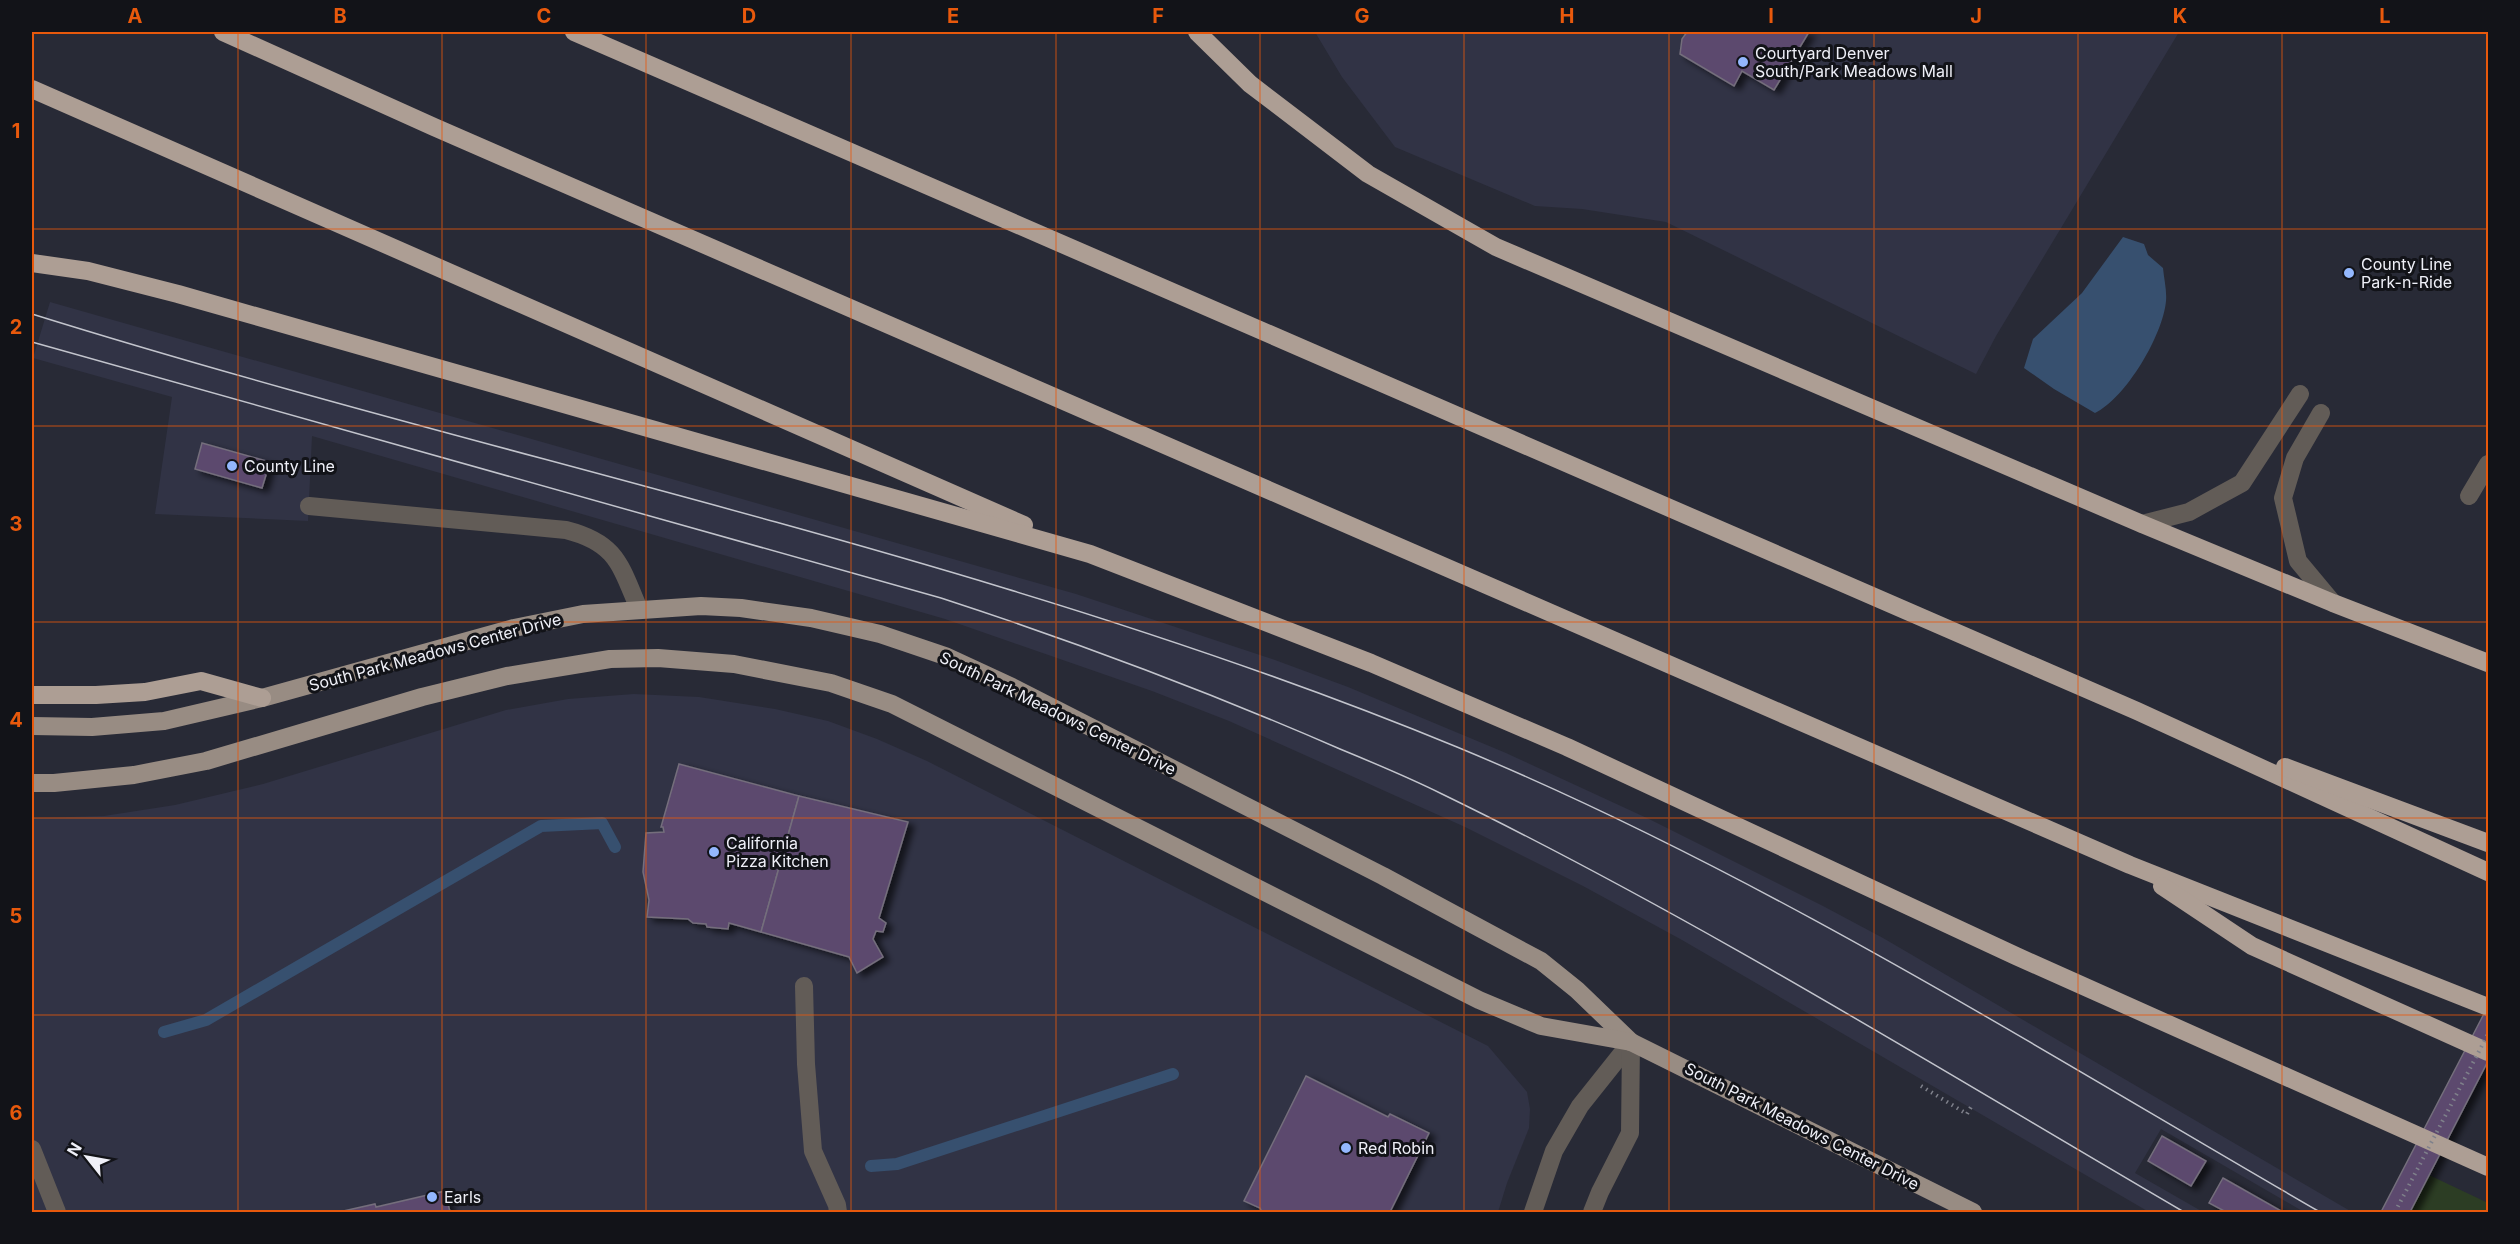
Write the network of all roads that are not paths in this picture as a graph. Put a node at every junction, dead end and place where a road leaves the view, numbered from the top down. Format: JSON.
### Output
{"nodes":[{"id":1,"x":223,"y":32,"type":"edge"},
{"id":2,"x":574,"y":32,"type":"edge"},
{"id":3,"x":1197,"y":32,"type":"edge"},
{"id":4,"x":32,"y":89,"type":"edge"},
{"id":5,"x":32,"y":263,"type":"edge"},
{"id":6,"x":2300,"y":394,"type":"dead end"},
{"id":7,"x":2321,"y":413,"type":"dead end"},
{"id":8,"x":2488,"y":464,"type":"edge"},
{"id":9,"x":2469,"y":496,"type":"dead end"},
{"id":10,"x":309,"y":506,"type":"dead end"},
{"id":11,"x":2142,"y":524,"type":"junction"},
{"id":12,"x":1090,"y":554,"type":"junction"},
{"id":13,"x":2333,"y":603,"type":"junction"},
{"id":14,"x":639,"y":609,"type":"junction"},
{"id":15,"x":2488,"y":663,"type":"edge"},
{"id":16,"x":32,"y":695,"type":"edge"},
{"id":17,"x":262,"y":698,"type":"junction"},
{"id":18,"x":2137,"y":711,"type":"junction"},
{"id":19,"x":32,"y":726,"type":"edge"},
{"id":20,"x":32,"y":783,"type":"edge"},
{"id":21,"x":2488,"y":843,"type":"edge"},
{"id":22,"x":2130,"y":865,"type":"junction"},
{"id":23,"x":2488,"y":872,"type":"edge"},
{"id":24,"x":804,"y":986,"type":"dead end"},
{"id":25,"x":2488,"y":1007,"type":"edge"},
{"id":26,"x":1631,"y":1042,"type":"junction"},
{"id":27,"x":2488,"y":1052,"type":"edge"},
{"id":28,"x":32,"y":1149,"type":"edge"},
{"id":29,"x":2488,"y":1167,"type":"edge"},
{"id":30,"x":57,"y":1212,"type":"edge"},
{"id":31,"x":838,"y":1212,"type":"edge"},
{"id":32,"x":1533,"y":1212,"type":"edge"},
{"id":33,"x":1592,"y":1212,"type":"edge"},
{"id":34,"x":1972,"y":1212,"type":"edge"}],
"edges":[{"from":1,"to":22,"type":"highway"},
{"from":2,"to":18,"type":"highway"},
{"from":3,"to":11,"type":"highway"},
{"from":4,"to":12,"type":"highway"},
{"from":5,"to":12,"type":"highway"},
{"from":6,"to":11,"type":"street"},
{"from":7,"to":13,"type":"street"},
{"from":8,"to":9,"type":"street"},
{"from":10,"to":14,"type":"street"},
{"from":11,"to":13,"type":"highway"},
{"from":12,"to":29,"type":"highway"},
{"from":13,"to":15,"type":"highway"},
{"from":14,"to":17,"type":"main road","name":"South Park Meadows Center Drive"},
{"from":14,"to":26,"type":"main road","name":"South Park Meadows Center Drive"},
{"from":16,"to":17,"type":"highway"},
{"from":17,"to":19,"type":"main road","name":"South Park Meadows Center Drive"},
{"from":18,"to":21,"type":"highway"},
{"from":18,"to":23,"type":"highway"},
{"from":20,"to":26,"type":"main road","name":"South Park Meadows Center Drive"},
{"from":22,"to":25,"type":"highway"},
{"from":22,"to":27,"type":"highway"},
{"from":24,"to":31,"type":"street"},
{"from":26,"to":32,"type":"street"},
{"from":26,"to":33,"type":"street"},
{"from":26,"to":34,"type":"main road","name":"South Park Meadows Center Drive"},
{"from":28,"to":30,"type":"street"}]}
